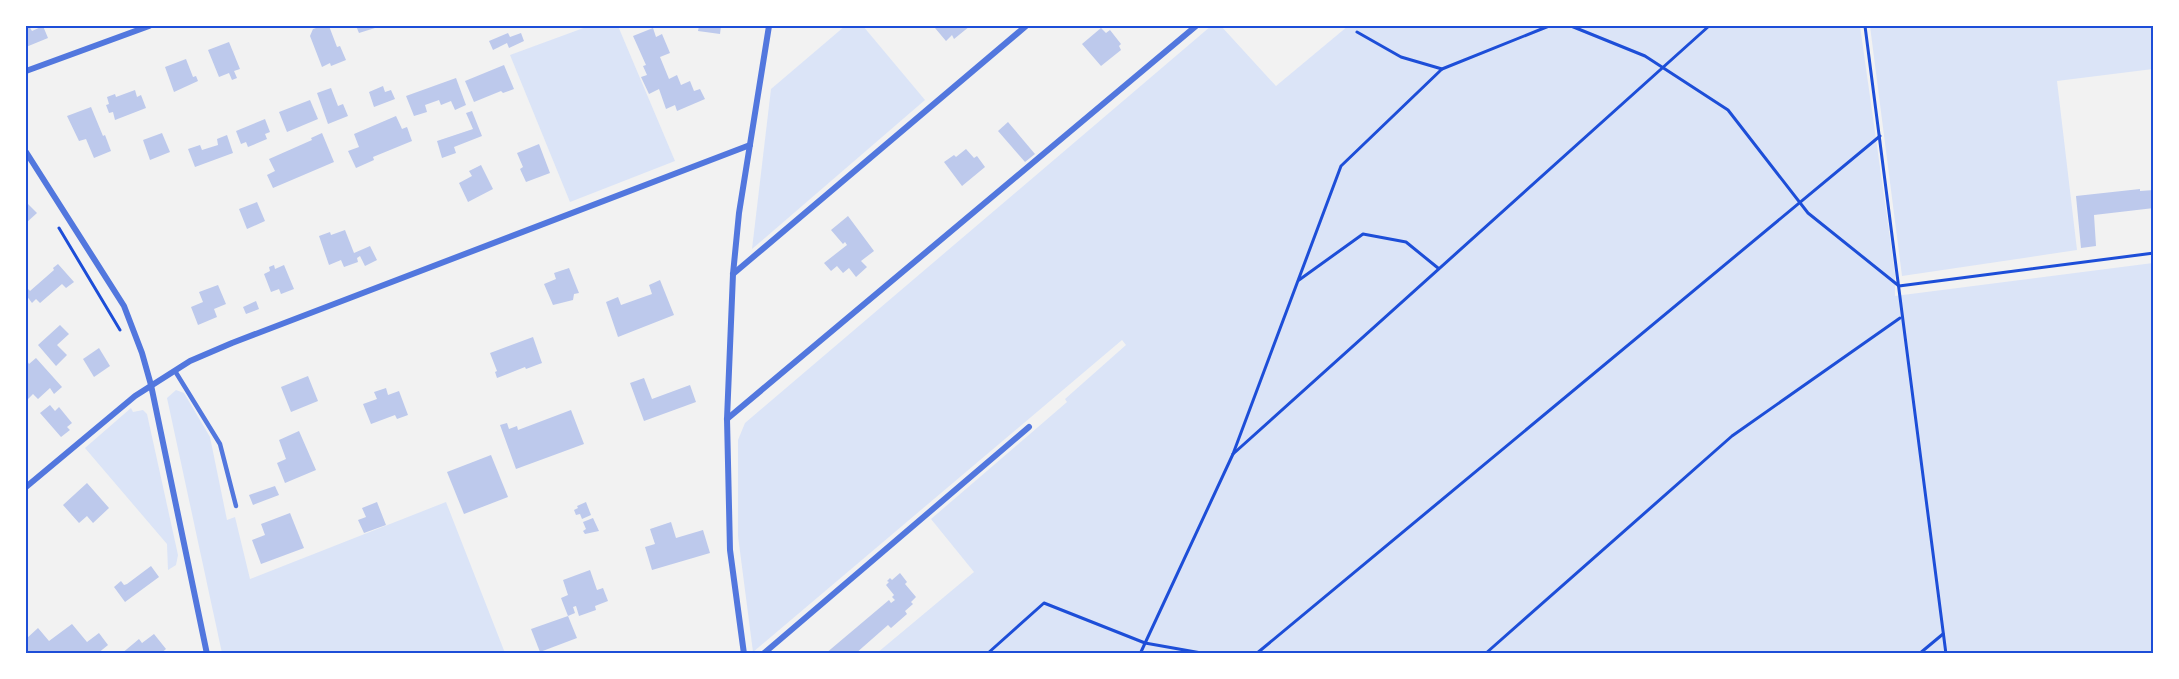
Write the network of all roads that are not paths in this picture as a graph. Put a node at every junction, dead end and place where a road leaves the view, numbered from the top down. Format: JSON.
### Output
{"nodes":[{"id":1,"x":149,"y":26,"type":"edge"},
{"id":2,"x":770,"y":26,"type":"edge"},
{"id":3,"x":1026,"y":26,"type":"edge"},
{"id":4,"x":1196,"y":26,"type":"edge"},
{"id":5,"x":26,"y":71,"type":"edge"},
{"id":6,"x":750,"y":145,"type":"junction"},
{"id":7,"x":26,"y":152,"type":"edge"},
{"id":8,"x":733,"y":274,"type":"junction"},
{"id":9,"x":176,"y":370,"type":"junction"},
{"id":10,"x":152,"y":385,"type":"junction"},
{"id":11,"x":727,"y":419,"type":"junction"},
{"id":12,"x":1029,"y":426,"type":"dead end"},
{"id":13,"x":26,"y":487,"type":"edge"},
{"id":14,"x":236,"y":506,"type":"dead end"},
{"id":15,"x":742,"y":653,"type":"edge"},
{"id":16,"x":207,"y":654,"type":"edge"},
{"id":17,"x":763,"y":654,"type":"edge"}],
"edges":[{"from":1,"to":5,"type":"street"},
{"from":2,"to":6,"type":"street"},
{"from":3,"to":8,"type":"street"},
{"from":4,"to":11,"type":"street"},
{"from":6,"to":8,"type":"street"},
{"from":6,"to":9,"type":"street"},
{"from":7,"to":10,"type":"street"},
{"from":8,"to":11,"type":"street"},
{"from":9,"to":10,"type":"street"},
{"from":9,"to":14,"type":"lane"},
{"from":10,"to":13,"type":"street"},
{"from":10,"to":16,"type":"street"},
{"from":11,"to":15,"type":"street"},
{"from":12,"to":17,"type":"street"}]}
